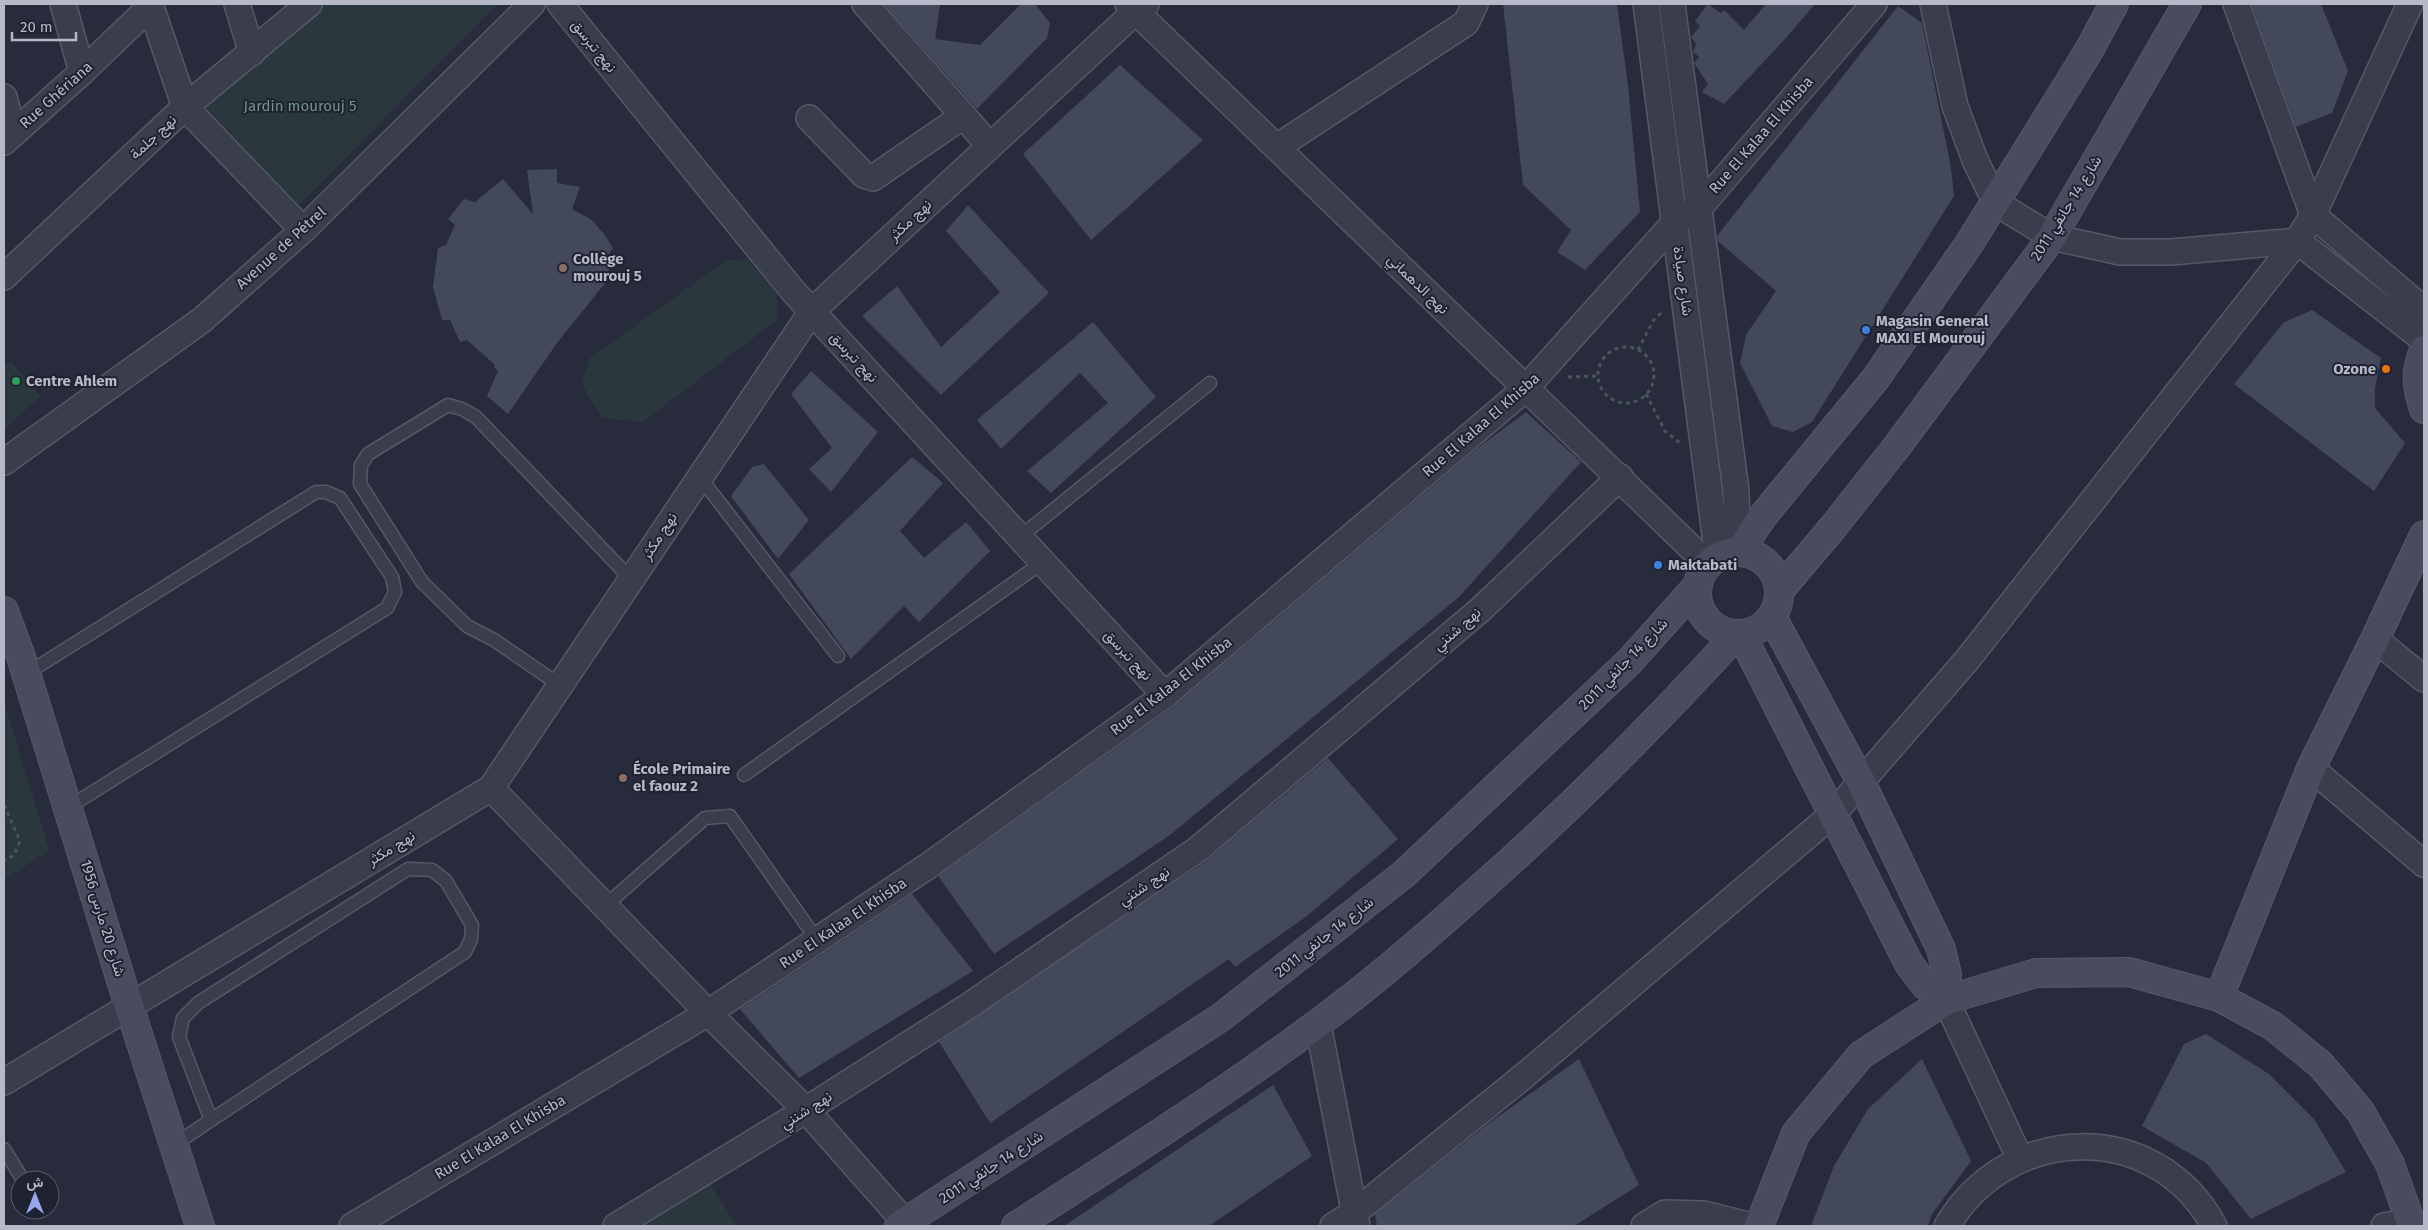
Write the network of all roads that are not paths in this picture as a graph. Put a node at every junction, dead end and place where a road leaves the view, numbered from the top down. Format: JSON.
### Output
{"nodes":[{"id":1,"x":63,"y":4,"type":"edge"},
{"id":2,"x":238,"y":4,"type":"edge"},
{"id":3,"x":309,"y":4,"type":"edge"},
{"id":4,"x":532,"y":4,"type":"edge"},
{"id":5,"x":560,"y":4,"type":"edge"},
{"id":6,"x":865,"y":4,"type":"edge"},
{"id":7,"x":1475,"y":4,"type":"edge"},
{"id":8,"x":1646,"y":4,"type":"edge"},
{"id":9,"x":1672,"y":4,"type":"edge"},
{"id":10,"x":1874,"y":4,"type":"edge"},
{"id":11,"x":1933,"y":4,"type":"edge"},
{"id":12,"x":2114,"y":4,"type":"edge"},
{"id":13,"x":2187,"y":4,"type":"edge"},
{"id":14,"x":2236,"y":4,"type":"edge"},
{"id":15,"x":2410,"y":4,"type":"edge"},
{"id":16,"x":150,"y":5,"type":"edge"},
{"id":17,"x":1137,"y":6,"type":"edge"},
{"id":18,"x":252,"y":53,"type":"junction"},
{"id":19,"x":82,"y":72,"type":"junction"},
{"id":20,"x":4,"y":98,"type":"edge"},
{"id":21,"x":185,"y":107,"type":"junction"},
{"id":22,"x":964,"y":116,"type":"junction"},
{"id":23,"x":809,"y":118,"type":"dead end"},
{"id":24,"x":9,"y":137,"type":"edge"},
{"id":25,"x":990,"y":146,"type":"junction"},
{"id":26,"x":1276,"y":147,"type":"junction"},
{"id":27,"x":1996,"y":204,"type":"junction"},
{"id":28,"x":1700,"y":207,"type":"junction"},
{"id":29,"x":2313,"y":215,"type":"junction"},
{"id":30,"x":1675,"y":222,"type":"junction"},
{"id":31,"x":303,"y":230,"type":"junction"},
{"id":32,"x":2052,"y":238,"type":"junction"},
{"id":33,"x":2297,"y":241,"type":"junction"},
{"id":34,"x":4,"y":277,"type":"edge"},
{"id":35,"x":2424,"y":310,"type":"edge"},
{"id":36,"x":812,"y":312,"type":"junction"},
{"id":37,"x":2424,"y":340,"type":"edge"},
{"id":38,"x":2424,"y":350,"type":"edge"},
{"id":39,"x":1210,"y":383,"type":"dead end"},
{"id":40,"x":1526,"y":388,"type":"junction"},
{"id":41,"x":2424,"y":408,"type":"edge"},
{"id":42,"x":4,"y":462,"type":"edge"},
{"id":43,"x":699,"y":476,"type":"junction"},
{"id":44,"x":1620,"y":477,"type":"junction"},
{"id":45,"x":2424,"y":535,"type":"edge"},
{"id":46,"x":1020,"y":537,"type":"junction"},
{"id":47,"x":1043,"y":562,"type":"junction"},
{"id":48,"x":1720,"y":562,"type":"junction"},
{"id":49,"x":631,"y":579,"type":"junction"},
{"id":50,"x":1780,"y":590,"type":"junction"},
{"id":51,"x":4,"y":611,"type":"edge"},
{"id":52,"x":1772,"y":617,"type":"junction"},
{"id":53,"x":1739,"y":634,"type":"junction"},
{"id":54,"x":2376,"y":639,"type":"junction"},
{"id":55,"x":838,"y":656,"type":"dead end"},
{"id":56,"x":26,"y":674,"type":"junction"},
{"id":57,"x":2424,"y":679,"type":"edge"},
{"id":58,"x":560,"y":686,"type":"junction"},
{"id":59,"x":1165,"y":695,"type":"junction"},
{"id":60,"x":2311,"y":768,"type":"junction"},
{"id":61,"x":744,"y":775,"type":"dead end"},
{"id":62,"x":1860,"y":780,"type":"junction"},
{"id":63,"x":491,"y":788,"type":"junction"},
{"id":64,"x":69,"y":807,"type":"junction"},
{"id":65,"x":1832,"y":814,"type":"junction"},
{"id":66,"x":2424,"y":864,"type":"edge"},
{"id":67,"x":605,"y":906,"type":"junction"},
{"id":68,"x":817,"y":940,"type":"junction"},
{"id":69,"x":2219,"y":997,"type":"junction"},
{"id":70,"x":1946,"y":1000,"type":"junction"},
{"id":71,"x":129,"y":1006,"type":"junction"},
{"id":72,"x":708,"y":1013,"type":"junction"},
{"id":73,"x":1318,"y":1024,"type":"junction"},
{"id":74,"x":4,"y":1082,"type":"edge"},
{"id":75,"x":806,"y":1110,"type":"junction"},
{"id":76,"x":211,"y":1120,"type":"junction"},
{"id":77,"x":174,"y":1145,"type":"junction"},
{"id":78,"x":4,"y":1149,"type":"edge"},
{"id":79,"x":2020,"y":1159,"type":"junction"},
{"id":80,"x":17,"y":1170,"type":"edge"},
{"id":81,"x":1356,"y":1220,"type":"edge"},
{"id":82,"x":2418,"y":1221,"type":"edge"},
{"id":83,"x":902,"y":1224,"type":"edge"},
{"id":84,"x":200,"y":1226,"type":"edge"},
{"id":85,"x":352,"y":1226,"type":"edge"},
{"id":86,"x":616,"y":1226,"type":"edge"},
{"id":87,"x":1016,"y":1226,"type":"edge"},
{"id":88,"x":1333,"y":1226,"type":"edge"},
{"id":89,"x":1644,"y":1226,"type":"edge"},
{"id":90,"x":1752,"y":1226,"type":"edge"},
{"id":91,"x":1759,"y":1226,"type":"edge"},
{"id":92,"x":1947,"y":1226,"type":"edge"},
{"id":93,"x":2214,"y":1226,"type":"edge"},
{"id":94,"x":2384,"y":1226,"type":"edge"}],
"edges":[{"from":1,"to":19,"type":"street"},
{"from":2,"to":18,"type":"street"},
{"from":3,"to":18,"type":"street","name":"نهج جلمة"},
{"from":4,"to":31,"type":"street","name":"Avenue de Pétrel"},
{"from":5,"to":36,"type":"street","name":"نهج تبرسق"},
{"from":6,"to":22,"type":"street"},
{"from":7,"to":26,"type":"street"},
{"from":8,"to":30,"type":"street","name":"شارع صيادة"},
{"from":9,"to":28,"type":"street","name":"شارع صيادة"},
{"from":10,"to":28,"type":"street","name":"Rue El Kalaa El Khisba"},
{"from":11,"to":27,"type":"street"},
{"from":12,"to":27,"type":"street","name":"شارع 14 جانفي 2011"},
{"from":13,"to":32,"type":"street","name":"شارع 14 جانفي 2011"},
{"from":14,"to":29,"type":"street"},
{"from":15,"to":29,"type":"street"},
{"from":16,"to":19,"type":"street","name":"Rue Ghériana"},
{"from":16,"to":21,"type":"street"},
{"from":17,"to":25,"type":"street","name":"نهج مكثر"},
{"from":17,"to":26,"type":"street","name":"نهج الدهماني"},
{"from":18,"to":21,"type":"street","name":"نهج جلمة"},
{"from":19,"to":24,"type":"street","name":"Rue Ghériana"},
{"from":20,"to":24,"type":"street"},
{"from":21,"to":31,"type":"street"},
{"from":21,"to":34,"type":"street","name":"نهج جلمة"},
{"from":22,"to":23,"type":"street"},
{"from":22,"to":25,"type":"street"},
{"from":25,"to":36,"type":"street","name":"نهج مكثر"},
{"from":26,"to":40,"type":"street","name":"نهج الدهماني"},
{"from":27,"to":32,"type":"street"},
{"from":27,"to":48,"type":"street","name":"شارع 14 جانفي 2011"},
{"from":28,"to":30,"type":"street","name":"Rue El Kalaa El Khisba"},
{"from":28,"to":48,"type":"street","name":"شارع صيادة"},
{"from":29,"to":33,"type":"street"},
{"from":29,"to":35,"type":"street"},
{"from":30,"to":40,"type":"street","name":"Rue El Kalaa El Khisba"},
{"from":30,"to":48,"type":"street","name":"شارع صيادة"},
{"from":31,"to":42,"type":"street","name":"Avenue de Pétrel"},
{"from":32,"to":33,"type":"street"},
{"from":32,"to":50,"type":"street","name":"شارع 14 جانفي 2011"},
{"from":33,"to":37,"type":"street"},
{"from":33,"to":62,"type":"street"},
{"from":36,"to":43,"type":"street","name":"نهج مكثر"},
{"from":36,"to":46,"type":"street","name":"نهج تبرسق"},
{"from":38,"to":41,"type":"street"},
{"from":39,"to":46,"type":"lane"},
{"from":40,"to":44,"type":"street","name":"نهج الدهماني"},
{"from":40,"to":59,"type":"street","name":"Rue El Kalaa El Khisba"},
{"from":43,"to":49,"type":"street","name":"نهج مكثر"},
{"from":43,"to":55,"type":"lane"},
{"from":44,"to":48,"type":"street","name":"نهج الدهماني"},
{"from":44,"to":75,"type":"street","name":"نهج شنني"},
{"from":45,"to":54,"type":"street"},
{"from":46,"to":47,"type":"street","name":"نهج تبرسق"},
{"from":47,"to":59,"type":"street","name":"نهج تبرسق"},
{"from":47,"to":61,"type":"lane"},
{"from":48,"to":50,"type":"street"},
{"from":48,"to":53,"type":"street"},
{"from":48,"to":83,"type":"street","name":"شارع 14 جانفي 2011"},
{"from":49,"to":58,"type":"street","name":"نهج مكثر"},
{"from":49,"to":58,"type":"lane"},
{"from":50,"to":52,"type":"street"},
{"from":51,"to":56,"type":"street","name":"شارع 20 مارس 1956"},
{"from":52,"to":53,"type":"street"},
{"from":52,"to":62,"type":"street"},
{"from":53,"to":65,"type":"street"},
{"from":53,"to":73,"type":"street"},
{"from":54,"to":57,"type":"street"},
{"from":54,"to":60,"type":"street"},
{"from":56,"to":64,"type":"street","name":"شارع 20 مارس 1956"},
{"from":56,"to":64,"type":"lane"},
{"from":58,"to":63,"type":"street","name":"نهج مكثر"},
{"from":59,"to":68,"type":"street","name":"Rue El Kalaa El Khisba"},
{"from":60,"to":66,"type":"street"},
{"from":60,"to":69,"type":"street"},
{"from":62,"to":65,"type":"street"},
{"from":62,"to":70,"type":"street"},
{"from":63,"to":67,"type":"street"},
{"from":63,"to":71,"type":"street","name":"نهج مكثر"},
{"from":64,"to":71,"type":"street","name":"شارع 20 مارس 1956"},
{"from":65,"to":70,"type":"street"},
{"from":65,"to":81,"type":"street"},
{"from":67,"to":68,"type":"lane"},
{"from":67,"to":72,"type":"street"},
{"from":68,"to":72,"type":"street","name":"Rue El Kalaa El Khisba"},
{"from":69,"to":70,"type":"street"},
{"from":69,"to":82,"type":"street"},
{"from":70,"to":79,"type":"street"},
{"from":70,"to":91,"type":"street"},
{"from":71,"to":74,"type":"street","name":"نهج مكثر"},
{"from":71,"to":77,"type":"street","name":"شارع 20 مارس 1956"},
{"from":72,"to":75,"type":"street"},
{"from":72,"to":85,"type":"street","name":"Rue El Kalaa El Khisba"},
{"from":73,"to":81,"type":"street"},
{"from":73,"to":87,"type":"street"},
{"from":75,"to":83,"type":"street"},
{"from":75,"to":86,"type":"street","name":"نهج شنني"},
{"from":76,"to":76,"type":"lane"},
{"from":76,"to":77,"type":"lane"},
{"from":77,"to":84,"type":"street","name":"شارع 20 مارس 1956"},
{"from":78,"to":80,"type":"lane"},
{"from":79,"to":92,"type":"street"},
{"from":79,"to":93,"type":"street"},
{"from":81,"to":88,"type":"street"},
{"from":82,"to":94,"type":"street"},
{"from":89,"to":90,"type":"street"}]}
